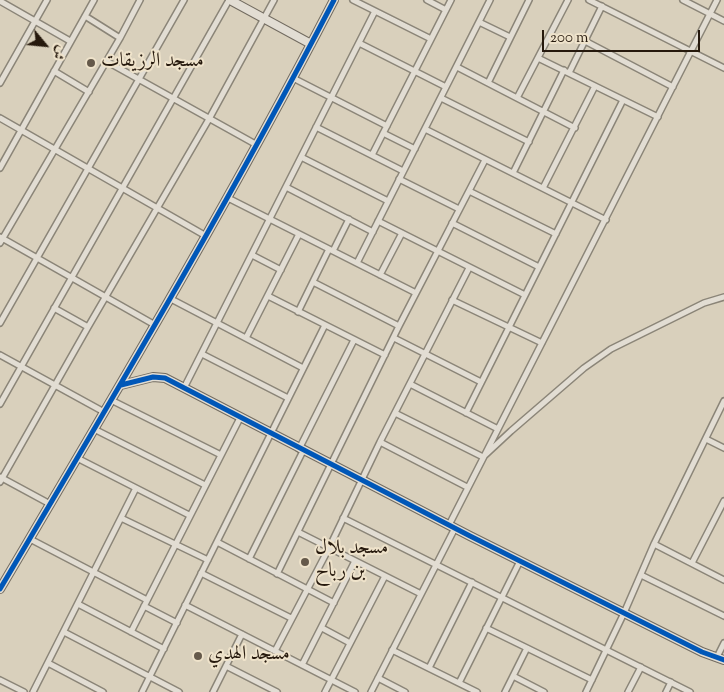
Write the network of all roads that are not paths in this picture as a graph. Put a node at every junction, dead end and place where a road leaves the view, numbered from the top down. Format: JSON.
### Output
{"nodes":[{"id":1,"x":47,"y":0,"type":"edge"},
{"id":2,"x":94,"y":0,"type":"edge"},
{"id":3,"x":140,"y":0,"type":"edge"},
{"id":4,"x":184,"y":0,"type":"edge"},
{"id":5,"x":229,"y":0,"type":"edge"},
{"id":6,"x":274,"y":0,"type":"edge"},
{"id":7,"x":334,"y":0,"type":"edge"},
{"id":8,"x":353,"y":0,"type":"edge"},
{"id":9,"x":427,"y":0,"type":"edge"},
{"id":10,"x":451,"y":0,"type":"edge"},
{"id":11,"x":490,"y":0,"type":"edge"},
{"id":12,"x":529,"y":0,"type":"edge"},
{"id":13,"x":568,"y":0,"type":"edge"},
{"id":14,"x":590,"y":0,"type":"edge"},
{"id":15,"x":683,"y":0,"type":"edge"},
{"id":16,"x":717,"y":0,"type":"edge"},
{"id":17,"x":2,"y":3,"type":"edge"},
{"id":18,"x":602,"y":6,"type":"junction"},
{"id":19,"x":446,"y":10,"type":"junction"},
{"id":20,"x":375,"y":11,"type":"junction"},
{"id":21,"x":710,"y":14,"type":"junction"},
{"id":22,"x":85,"y":16,"type":"junction"},
{"id":23,"x":264,"y":19,"type":"junction"},
{"id":24,"x":35,"y":21,"type":"junction"},
{"id":25,"x":724,"y":21,"type":"edge"},
{"id":26,"x":479,"y":22,"type":"junction"},
{"id":27,"x":120,"y":38,"type":"junction"},
{"id":28,"x":510,"y":38,"type":"junction"},
{"id":29,"x":431,"y":39,"type":"junction"},
{"id":30,"x":70,"y":41,"type":"junction"},
{"id":31,"x":585,"y":41,"type":"junction"},
{"id":32,"x":359,"y":43,"type":"junction"},
{"id":33,"x":311,"y":44,"type":"junction"},
{"id":34,"x":692,"y":51,"type":"junction"},
{"id":35,"x":538,"y":58,"type":"junction"},
{"id":36,"x":106,"y":61,"type":"junction"},
{"id":37,"x":457,"y":67,"type":"junction"},
{"id":38,"x":724,"y":68,"type":"edge"},
{"id":39,"x":54,"y":71,"type":"junction"},
{"id":40,"x":415,"y":71,"type":"junction"},
{"id":41,"x":566,"y":71,"type":"junction"},
{"id":42,"x":293,"y":78,"type":"junction"},
{"id":43,"x":140,"y":80,"type":"junction"},
{"id":44,"x":0,"y":83,"type":"edge"},
{"id":45,"x":488,"y":83,"type":"junction"},
{"id":46,"x":595,"y":86,"type":"junction"},
{"id":47,"x":446,"y":87,"type":"junction"},
{"id":48,"x":673,"y":87,"type":"junction"},
{"id":49,"x":89,"y":92,"type":"junction"},
{"id":50,"x":332,"y":97,"type":"junction"},
{"id":51,"x":441,"y":98,"type":"junction"},
{"id":52,"x":517,"y":98,"type":"junction"},
{"id":53,"x":174,"y":99,"type":"junction"},
{"id":54,"x":623,"y":100,"type":"junction"},
{"id":55,"x":544,"y":112,"type":"junction"},
{"id":56,"x":658,"y":117,"type":"junction"},
{"id":57,"x":0,"y":118,"type":"edge"},
{"id":58,"x":209,"y":119,"type":"junction"},
{"id":59,"x":387,"y":126,"type":"junction"},
{"id":60,"x":316,"y":127,"type":"junction"},
{"id":61,"x":575,"y":128,"type":"junction"},
{"id":62,"x":425,"y":129,"type":"junction"},
{"id":63,"x":21,"y":130,"type":"junction"},
{"id":64,"x":383,"y":133,"type":"junction"},
{"id":65,"x":529,"y":142,"type":"junction"},
{"id":66,"x":257,"y":145,"type":"junction"},
{"id":67,"x":54,"y":149,"type":"junction"},
{"id":68,"x":415,"y":149,"type":"junction"},
{"id":69,"x":372,"y":155,"type":"junction"},
{"id":70,"x":301,"y":157,"type":"junction"},
{"id":71,"x":485,"y":160,"type":"junction"},
{"id":72,"x":0,"y":168,"type":"edge"},
{"id":73,"x":89,"y":169,"type":"junction"},
{"id":74,"x":403,"y":171,"type":"junction"},
{"id":75,"x":512,"y":173,"type":"junction"},
{"id":76,"x":399,"y":179,"type":"junction"},
{"id":77,"x":286,"y":187,"type":"junction"},
{"id":78,"x":543,"y":188,"type":"junction"},
{"id":79,"x":123,"y":189,"type":"junction"},
{"id":80,"x":469,"y":191,"type":"junction"},
{"id":81,"x":228,"y":198,"type":"junction"},
{"id":82,"x":388,"y":202,"type":"junction"},
{"id":83,"x":572,"y":203,"type":"junction"},
{"id":84,"x":157,"y":208,"type":"junction"},
{"id":85,"x":459,"y":209,"type":"junction"},
{"id":86,"x":270,"y":219,"type":"junction"},
{"id":87,"x":349,"y":219,"type":"junction"},
{"id":88,"x":606,"y":220,"type":"junction"},
{"id":89,"x":378,"y":221,"type":"junction"},
{"id":90,"x":452,"y":223,"type":"junction"},
{"id":91,"x":373,"y":232,"type":"junction"},
{"id":92,"x":402,"y":233,"type":"junction"},
{"id":93,"x":299,"y":234,"type":"junction"},
{"id":94,"x":556,"y":234,"type":"junction"},
{"id":95,"x":206,"y":236,"type":"junction"},
{"id":96,"x":1,"y":240,"type":"edge"},
{"id":97,"x":331,"y":250,"type":"junction"},
{"id":98,"x":437,"y":252,"type":"junction"},
{"id":99,"x":252,"y":255,"type":"junction"},
{"id":100,"x":38,"y":258,"type":"junction"},
{"id":101,"x":357,"y":263,"type":"junction"},
{"id":102,"x":539,"y":267,"type":"junction"},
{"id":103,"x":468,"y":268,"type":"junction"},
{"id":104,"x":281,"y":270,"type":"junction"},
{"id":105,"x":380,"y":275,"type":"junction"},
{"id":106,"x":72,"y":278,"type":"junction"},
{"id":107,"x":313,"y":282,"type":"junction"},
{"id":108,"x":416,"y":293,"type":"junction"},
{"id":109,"x":268,"y":296,"type":"junction"},
{"id":110,"x":525,"y":296,"type":"junction"},
{"id":111,"x":105,"y":297,"type":"junction"},
{"id":112,"x":724,"y":298,"type":"edge"},
{"id":113,"x":171,"y":300,"type":"junction"},
{"id":114,"x":452,"y":300,"type":"junction"},
{"id":115,"x":54,"y":308,"type":"junction"},
{"id":116,"x":298,"y":312,"type":"junction"},
{"id":117,"x":0,"y":323,"type":"edge"},
{"id":118,"x":217,"y":323,"type":"junction"},
{"id":119,"x":155,"y":325,"type":"junction"},
{"id":120,"x":325,"y":325,"type":"junction"},
{"id":121,"x":88,"y":326,"type":"junction"},
{"id":122,"x":400,"y":326,"type":"junction"},
{"id":123,"x":509,"y":327,"type":"junction"},
{"id":124,"x":246,"y":338,"type":"junction"},
{"id":125,"x":394,"y":338,"type":"junction"},
{"id":126,"x":354,"y":340,"type":"junction"},
{"id":127,"x":542,"y":343,"type":"junction"},
{"id":128,"x":0,"y":354,"type":"edge"},
{"id":129,"x":202,"y":354,"type":"junction"},
{"id":130,"x":425,"y":354,"type":"junction"},
{"id":131,"x":385,"y":355,"type":"junction"},
{"id":132,"x":21,"y":366,"type":"junction"},
{"id":133,"x":304,"y":368,"type":"junction"},
{"id":134,"x":481,"y":382,"type":"junction"},
{"id":135,"x":410,"y":384,"type":"junction"},
{"id":136,"x":55,"y":385,"type":"junction"},
{"id":137,"x":120,"y":385,"type":"junction"},
{"id":138,"x":184,"y":388,"type":"junction"},
{"id":139,"x":288,"y":398,"type":"junction"},
{"id":140,"x":111,"y":400,"type":"junction"},
{"id":141,"x":724,"y":400,"type":"edge"},
{"id":142,"x":0,"y":404,"type":"edge"},
{"id":143,"x":104,"y":412,"type":"junction"},
{"id":144,"x":466,"y":413,"type":"junction"},
{"id":145,"x":395,"y":414,"type":"junction"},
{"id":146,"x":240,"y":418,"type":"junction"},
{"id":147,"x":94,"y":429,"type":"junction"},
{"id":148,"x":498,"y":429,"type":"junction"},
{"id":149,"x":271,"y":434,"type":"junction"},
{"id":150,"x":706,"y":438,"type":"junction"},
{"id":151,"x":380,"y":442,"type":"junction"},
{"id":152,"x":724,"y":448,"type":"edge"},
{"id":153,"x":301,"y":450,"type":"junction"},
{"id":154,"x":221,"y":455,"type":"junction"},
{"id":155,"x":483,"y":457,"type":"junction"},
{"id":156,"x":77,"y":458,"type":"junction"},
{"id":157,"x":332,"y":465,"type":"junction"},
{"id":158,"x":1,"y":479,"type":"edge"},
{"id":159,"x":363,"y":481,"type":"junction"},
{"id":160,"x":205,"y":485,"type":"junction"},
{"id":161,"x":467,"y":487,"type":"junction"},
{"id":162,"x":136,"y":488,"type":"junction"},
{"id":163,"x":724,"y":501,"type":"edge"},
{"id":164,"x":50,"y":504,"type":"junction"},
{"id":165,"x":190,"y":515,"type":"junction"},
{"id":166,"x":121,"y":518,"type":"junction"},
{"id":167,"x":343,"y":518,"type":"junction"},
{"id":168,"x":452,"y":526,"type":"junction"},
{"id":169,"x":298,"y":532,"type":"junction"},
{"id":170,"x":30,"y":539,"type":"junction"},
{"id":171,"x":217,"y":542,"type":"junction"},
{"id":172,"x":175,"y":544,"type":"junction"},
{"id":173,"x":654,"y":544,"type":"junction"},
{"id":174,"x":329,"y":548,"type":"junction"},
{"id":175,"x":249,"y":559,"type":"junction"},
{"id":176,"x":208,"y":560,"type":"junction"},
{"id":177,"x":520,"y":561,"type":"junction"},
{"id":178,"x":355,"y":562,"type":"junction"},
{"id":179,"x":692,"y":563,"type":"junction"},
{"id":180,"x":436,"y":564,"type":"junction"},
{"id":181,"x":94,"y":572,"type":"junction"},
{"id":182,"x":202,"y":574,"type":"junction"},
{"id":183,"x":277,"y":574,"type":"junction"},
{"id":184,"x":641,"y":575,"type":"junction"},
{"id":185,"x":385,"y":576,"type":"junction"},
{"id":186,"x":723,"y":578,"type":"edge"},
{"id":187,"x":472,"y":582,"type":"junction"},
{"id":188,"x":1,"y":587,"type":"edge"},
{"id":189,"x":308,"y":590,"type":"junction"},
{"id":190,"x":421,"y":594,"type":"junction"},
{"id":191,"x":502,"y":596,"type":"junction"},
{"id":192,"x":147,"y":600,"type":"junction"},
{"id":193,"x":334,"y":603,"type":"junction"},
{"id":194,"x":78,"y":604,"type":"junction"},
{"id":195,"x":144,"y":606,"type":"junction"},
{"id":196,"x":185,"y":606,"type":"junction"},
{"id":197,"x":624,"y":613,"type":"junction"},
{"id":198,"x":724,"y":616,"type":"edge"},
{"id":199,"x":291,"y":618,"type":"junction"},
{"id":200,"x":177,"y":623,"type":"junction"},
{"id":201,"x":322,"y":628,"type":"junction"},
{"id":202,"x":486,"y":628,"type":"junction"},
{"id":203,"x":64,"y":632,"type":"junction"},
{"id":204,"x":131,"y":632,"type":"junction"},
{"id":205,"x":242,"y":634,"type":"junction"},
{"id":206,"x":724,"y":643,"type":"edge"},
{"id":207,"x":350,"y":644,"type":"junction"},
{"id":208,"x":527,"y":648,"type":"junction"},
{"id":209,"x":164,"y":649,"type":"junction"},
{"id":210,"x":607,"y":649,"type":"junction"},
{"id":211,"x":392,"y":650,"type":"junction"},
{"id":212,"x":275,"y":651,"type":"junction"},
{"id":213,"x":721,"y":659,"type":"edge"},
{"id":214,"x":48,"y":663,"type":"junction"},
{"id":215,"x":302,"y":665,"type":"junction"},
{"id":216,"x":226,"y":666,"type":"junction"},
{"id":217,"x":642,"y":667,"type":"junction"},
{"id":218,"x":429,"y":668,"type":"junction"},
{"id":219,"x":513,"y":676,"type":"junction"},
{"id":220,"x":149,"y":677,"type":"junction"},
{"id":221,"x":378,"y":678,"type":"junction"},
{"id":222,"x":0,"y":680,"type":"edge"},
{"id":223,"x":331,"y":680,"type":"junction"},
{"id":224,"x":592,"y":680,"type":"junction"},
{"id":225,"x":671,"y":682,"type":"junction"},
{"id":226,"x":460,"y":683,"type":"junction"},
{"id":227,"x":24,"y":692,"type":"edge"},
{"id":228,"x":33,"y":692,"type":"edge"},
{"id":229,"x":103,"y":692,"type":"edge"},
{"id":230,"x":142,"y":692,"type":"edge"},
{"id":231,"x":179,"y":692,"type":"edge"},
{"id":232,"x":213,"y":692,"type":"edge"},
{"id":233,"x":277,"y":692,"type":"edge"},
{"id":234,"x":325,"y":692,"type":"edge"},
{"id":235,"x":355,"y":692,"type":"edge"},
{"id":236,"x":371,"y":692,"type":"edge"},
{"id":237,"x":405,"y":692,"type":"edge"},
{"id":238,"x":477,"y":692,"type":"edge"},
{"id":239,"x":505,"y":692,"type":"edge"},
{"id":240,"x":543,"y":692,"type":"edge"},
{"id":241,"x":586,"y":692,"type":"edge"},
{"id":242,"x":628,"y":692,"type":"edge"},
{"id":243,"x":666,"y":692,"type":"edge"},
{"id":244,"x":690,"y":692,"type":"edge"}],
"edges":[{"from":1,"to":24,"type":"street"},
{"from":2,"to":22,"type":"street"},
{"from":3,"to":27,"type":"street"},
{"from":4,"to":43,"type":"street"},
{"from":5,"to":23,"type":"street"},
{"from":5,"to":53,"type":"street"},
{"from":6,"to":23,"type":"street"},
{"from":7,"to":33,"type":"street"},
{"from":8,"to":20,"type":"street"},
{"from":9,"to":19,"type":"street"},
{"from":10,"to":19,"type":"street"},
{"from":11,"to":26,"type":"street"},
{"from":12,"to":28,"type":"street"},
{"from":13,"to":35,"type":"street"},
{"from":14,"to":18,"type":"street"},
{"from":15,"to":21,"type":"street"},
{"from":16,"to":21,"type":"street"},
{"from":17,"to":24,"type":"street"},
{"from":18,"to":31,"type":"street"},
{"from":18,"to":34,"type":"street"},
{"from":19,"to":29,"type":"street"},
{"from":20,"to":29,"type":"street"},
{"from":20,"to":32,"type":"street"},
{"from":21,"to":25,"type":"street"},
{"from":21,"to":34,"type":"street"},
{"from":22,"to":27,"type":"street"},
{"from":22,"to":30,"type":"street"},
{"from":23,"to":33,"type":"street"},
{"from":23,"to":58,"type":"street"},
{"from":24,"to":30,"type":"street"},
{"from":24,"to":44,"type":"street"},
{"from":26,"to":28,"type":"street"},
{"from":26,"to":37,"type":"street"},
{"from":27,"to":36,"type":"street"},
{"from":28,"to":45,"type":"street"},
{"from":29,"to":40,"type":"street"},
{"from":30,"to":39,"type":"street"},
{"from":31,"to":41,"type":"street"},
{"from":31,"to":48,"type":"street"},
{"from":32,"to":40,"type":"street"},
{"from":32,"to":50,"type":"street"},
{"from":33,"to":42,"type":"street"},
{"from":34,"to":38,"type":"street"},
{"from":34,"to":48,"type":"street"},
{"from":35,"to":41,"type":"street"},
{"from":35,"to":52,"type":"street"},
{"from":36,"to":43,"type":"street"},
{"from":36,"to":49,"type":"street"},
{"from":37,"to":45,"type":"street"},
{"from":37,"to":47,"type":"street"},
{"from":39,"to":49,"type":"street"},
{"from":39,"to":63,"type":"street"},
{"from":40,"to":47,"type":"street"},
{"from":40,"to":59,"type":"street"},
{"from":41,"to":46,"type":"street"},
{"from":41,"to":55,"type":"street"},
{"from":42,"to":50,"type":"street"},
{"from":42,"to":66,"type":"street"},
{"from":43,"to":53,"type":"street"},
{"from":43,"to":73,"type":"street"},
{"from":45,"to":52,"type":"street"},
{"from":46,"to":54,"type":"street"},
{"from":46,"to":61,"type":"street"},
{"from":47,"to":51,"type":"street"},
{"from":48,"to":56,"type":"street"},
{"from":49,"to":67,"type":"street"},
{"from":50,"to":59,"type":"street"},
{"from":50,"to":60,"type":"street"},
{"from":51,"to":62,"type":"street"},
{"from":51,"to":65,"type":"street"},
{"from":52,"to":55,"type":"street"},
{"from":53,"to":58,"type":"street"},
{"from":53,"to":79,"type":"street"},
{"from":54,"to":56,"type":"street"},
{"from":54,"to":83,"type":"street"},
{"from":55,"to":61,"type":"street"},
{"from":55,"to":65,"type":"street"},
{"from":56,"to":88,"type":"street"},
{"from":57,"to":63,"type":"street"},
{"from":58,"to":66,"type":"street"},
{"from":58,"to":84,"type":"street"},
{"from":59,"to":64,"type":"street"},
{"from":60,"to":69,"type":"street"},
{"from":60,"to":70,"type":"street"},
{"from":61,"to":78,"type":"street"},
{"from":62,"to":68,"type":"street"},
{"from":62,"to":71,"type":"street"},
{"from":63,"to":67,"type":"street"},
{"from":63,"to":72,"type":"street"},
{"from":64,"to":68,"type":"street"},
{"from":64,"to":69,"type":"street"},
{"from":65,"to":75,"type":"street"},
{"from":66,"to":81,"type":"street"},
{"from":67,"to":73,"type":"street"},
{"from":67,"to":96,"type":"street"},
{"from":68,"to":74,"type":"street"},
{"from":69,"to":74,"type":"street"},
{"from":70,"to":77,"type":"street"},
{"from":70,"to":82,"type":"street"},
{"from":71,"to":75,"type":"street"},
{"from":71,"to":80,"type":"street"},
{"from":73,"to":79,"type":"street"},
{"from":73,"to":100,"type":"street"},
{"from":74,"to":76,"type":"street"},
{"from":75,"to":78,"type":"street"},
{"from":76,"to":82,"type":"street"},
{"from":76,"to":85,"type":"street"},
{"from":77,"to":86,"type":"street"},
{"from":77,"to":87,"type":"street"},
{"from":78,"to":83,"type":"street"},
{"from":79,"to":84,"type":"street"},
{"from":79,"to":106,"type":"street"},
{"from":80,"to":85,"type":"street"},
{"from":80,"to":94,"type":"street"},
{"from":81,"to":86,"type":"street"},
{"from":81,"to":95,"type":"street"},
{"from":82,"to":89,"type":"street"},
{"from":83,"to":88,"type":"street"},
{"from":83,"to":94,"type":"street"},
{"from":84,"to":95,"type":"street"},
{"from":84,"to":111,"type":"street"},
{"from":85,"to":90,"type":"street"},
{"from":86,"to":93,"type":"street"},
{"from":86,"to":99,"type":"street"},
{"from":87,"to":91,"type":"street"},
{"from":87,"to":97,"type":"street"},
{"from":88,"to":127,"type":"street"},
{"from":89,"to":91,"type":"street"},
{"from":89,"to":92,"type":"street"},
{"from":90,"to":98,"type":"street"},
{"from":90,"to":102,"type":"street"},
{"from":91,"to":101,"type":"street"},
{"from":92,"to":98,"type":"street"},
{"from":92,"to":105,"type":"street"},
{"from":93,"to":97,"type":"street"},
{"from":93,"to":104,"type":"street"},
{"from":94,"to":102,"type":"street"},
{"from":95,"to":113,"type":"street"},
{"from":96,"to":100,"type":"street"},
{"from":97,"to":101,"type":"street"},
{"from":97,"to":107,"type":"street"},
{"from":98,"to":103,"type":"street"},
{"from":98,"to":108,"type":"street"},
{"from":99,"to":104,"type":"street"},
{"from":99,"to":118,"type":"street"},
{"from":100,"to":106,"type":"street"},
{"from":100,"to":117,"type":"street"},
{"from":101,"to":105,"type":"street"},
{"from":102,"to":110,"type":"street"},
{"from":103,"to":110,"type":"street"},
{"from":103,"to":114,"type":"street"},
{"from":104,"to":109,"type":"street"},
{"from":105,"to":108,"type":"street"},
{"from":106,"to":111,"type":"street"},
{"from":106,"to":115,"type":"street"},
{"from":107,"to":116,"type":"street"},
{"from":107,"to":122,"type":"street"},
{"from":108,"to":122,"type":"street"},
{"from":109,"to":116,"type":"street"},
{"from":109,"to":124,"type":"street"},
{"from":110,"to":123,"type":"street"},
{"from":111,"to":119,"type":"street"},
{"from":111,"to":121,"type":"street"},
{"from":112,"to":155,"type":"street"},
{"from":113,"to":118,"type":"street"},
{"from":113,"to":119,"type":"street"},
{"from":114,"to":123,"type":"street"},
{"from":114,"to":130,"type":"street"},
{"from":115,"to":121,"type":"street"},
{"from":115,"to":132,"type":"street"},
{"from":116,"to":120,"type":"street"},
{"from":118,"to":124,"type":"street"},
{"from":118,"to":129,"type":"street"},
{"from":119,"to":137,"type":"street"},
{"from":120,"to":126,"type":"street"},
{"from":120,"to":133,"type":"street"},
{"from":121,"to":136,"type":"street"},
{"from":122,"to":125,"type":"street"},
{"from":123,"to":127,"type":"street"},
{"from":123,"to":134,"type":"street"},
{"from":124,"to":133,"type":"street"},
{"from":125,"to":130,"type":"street"},
{"from":125,"to":131,"type":"street"},
{"from":126,"to":131,"type":"street"},
{"from":126,"to":153,"type":"street"},
{"from":127,"to":148,"type":"street"},
{"from":128,"to":132,"type":"street"},
{"from":129,"to":138,"type":"street"},
{"from":129,"to":139,"type":"street"},
{"from":130,"to":134,"type":"street"},
{"from":130,"to":135,"type":"street"},
{"from":131,"to":157,"type":"street"},
{"from":132,"to":136,"type":"street"},
{"from":132,"to":142,"type":"street"},
{"from":133,"to":139,"type":"street"},
{"from":134,"to":144,"type":"street"},
{"from":135,"to":144,"type":"street"},
{"from":135,"to":145,"type":"street"},
{"from":136,"to":143,"type":"street"},
{"from":136,"to":158,"type":"street"},
{"from":137,"to":138,"type":"street"},
{"from":137,"to":140,"type":"street"},
{"from":138,"to":146,"type":"street"},
{"from":139,"to":149,"type":"street"},
{"from":140,"to":143,"type":"street"},
{"from":140,"to":154,"type":"street"},
{"from":141,"to":150,"type":"street"},
{"from":143,"to":147,"type":"street"},
{"from":144,"to":148,"type":"street"},
{"from":145,"to":151,"type":"street"},
{"from":145,"to":155,"type":"street"},
{"from":146,"to":149,"type":"street"},
{"from":146,"to":154,"type":"street"},
{"from":147,"to":156,"type":"street"},
{"from":147,"to":160,"type":"street"},
{"from":148,"to":155,"type":"street"},
{"from":149,"to":153,"type":"street"},
{"from":149,"to":171,"type":"street"},
{"from":150,"to":152,"type":"street"},
{"from":150,"to":173,"type":"street"},
{"from":151,"to":159,"type":"street"},
{"from":151,"to":161,"type":"street"},
{"from":153,"to":157,"type":"street"},
{"from":153,"to":175,"type":"street"},
{"from":154,"to":160,"type":"street"},
{"from":155,"to":161,"type":"street"},
{"from":156,"to":162,"type":"street"},
{"from":156,"to":164,"type":"street"},
{"from":157,"to":159,"type":"street"},
{"from":157,"to":169,"type":"street"},
{"from":158,"to":164,"type":"street"},
{"from":159,"to":167,"type":"street"},
{"from":159,"to":168,"type":"street"},
{"from":160,"to":165,"type":"street"},
{"from":161,"to":168,"type":"street"},
{"from":162,"to":165,"type":"street"},
{"from":162,"to":166,"type":"street"},
{"from":163,"to":179,"type":"street"},
{"from":164,"to":170,"type":"street"},
{"from":165,"to":172,"type":"street"},
{"from":166,"to":172,"type":"street"},
{"from":166,"to":181,"type":"street"},
{"from":167,"to":174,"type":"street"},
{"from":167,"to":180,"type":"street"},
{"from":168,"to":177,"type":"street"},
{"from":168,"to":180,"type":"street"},
{"from":169,"to":174,"type":"street"},
{"from":169,"to":183,"type":"street"},
{"from":170,"to":181,"type":"street"},
{"from":170,"to":188,"type":"street"},
{"from":171,"to":175,"type":"street"},
{"from":171,"to":176,"type":"street"},
{"from":172,"to":176,"type":"street"},
{"from":172,"to":192,"type":"street"},
{"from":173,"to":179,"type":"street"},
{"from":173,"to":184,"type":"street"},
{"from":174,"to":178,"type":"street"},
{"from":174,"to":189,"type":"street"},
{"from":175,"to":183,"type":"street"},
{"from":176,"to":182,"type":"street"},
{"from":177,"to":191,"type":"street"},
{"from":177,"to":197,"type":"street"},
{"from":178,"to":185,"type":"street"},
{"from":178,"to":193,"type":"street"},
{"from":179,"to":186,"type":"street"},
{"from":180,"to":187,"type":"street"},
{"from":180,"to":190,"type":"street"},
{"from":181,"to":192,"type":"street"},
{"from":181,"to":194,"type":"street"},
{"from":182,"to":196,"type":"street"},
{"from":182,"to":199,"type":"street"},
{"from":183,"to":189,"type":"street"},
{"from":184,"to":197,"type":"street"},
{"from":184,"to":198,"type":"street"},
{"from":185,"to":190,"type":"street"},
{"from":185,"to":207,"type":"street"},
{"from":187,"to":191,"type":"street"},
{"from":187,"to":218,"type":"street"},
{"from":189,"to":193,"type":"street"},
{"from":189,"to":199,"type":"street"},
{"from":190,"to":211,"type":"street"},
{"from":191,"to":202,"type":"street"},
{"from":191,"to":210,"type":"street"},
{"from":192,"to":195,"type":"street"},
{"from":193,"to":201,"type":"street"},
{"from":194,"to":203,"type":"street"},
{"from":194,"to":204,"type":"street"},
{"from":195,"to":200,"type":"street"},
{"from":195,"to":204,"type":"street"},
{"from":196,"to":200,"type":"street"},
{"from":196,"to":205,"type":"street"},
{"from":197,"to":210,"type":"street"},
{"from":197,"to":213,"type":"street"},
{"from":199,"to":212,"type":"street"},
{"from":200,"to":209,"type":"street"},
{"from":201,"to":207,"type":"street"},
{"from":201,"to":215,"type":"street"},
{"from":202,"to":208,"type":"street"},
{"from":202,"to":226,"type":"street"},
{"from":203,"to":214,"type":"street"},
{"from":203,"to":220,"type":"street"},
{"from":204,"to":209,"type":"street"},
{"from":205,"to":212,"type":"street"},
{"from":205,"to":216,"type":"street"},
{"from":206,"to":213,"type":"street"},
{"from":207,"to":223,"type":"street"},
{"from":208,"to":219,"type":"street"},
{"from":208,"to":224,"type":"street"},
{"from":209,"to":220,"type":"street"},
{"from":210,"to":217,"type":"street"},
{"from":210,"to":224,"type":"street"},
{"from":211,"to":218,"type":"street"},
{"from":211,"to":221,"type":"street"},
{"from":212,"to":215,"type":"street"},
{"from":214,"to":228,"type":"street"},
{"from":214,"to":229,"type":"street"},
{"from":215,"to":223,"type":"street"},
{"from":216,"to":232,"type":"street"},
{"from":216,"to":233,"type":"street"},
{"from":217,"to":225,"type":"street"},
{"from":217,"to":242,"type":"street"},
{"from":218,"to":226,"type":"street"},
{"from":219,"to":239,"type":"street"},
{"from":219,"to":240,"type":"street"},
{"from":220,"to":230,"type":"street"},
{"from":220,"to":231,"type":"street"},
{"from":221,"to":236,"type":"street"},
{"from":221,"to":237,"type":"street"},
{"from":222,"to":227,"type":"street"},
{"from":223,"to":234,"type":"street"},
{"from":223,"to":235,"type":"street"},
{"from":224,"to":241,"type":"street"},
{"from":225,"to":243,"type":"street"},
{"from":225,"to":244,"type":"street"},
{"from":226,"to":238,"type":"street"}]}
